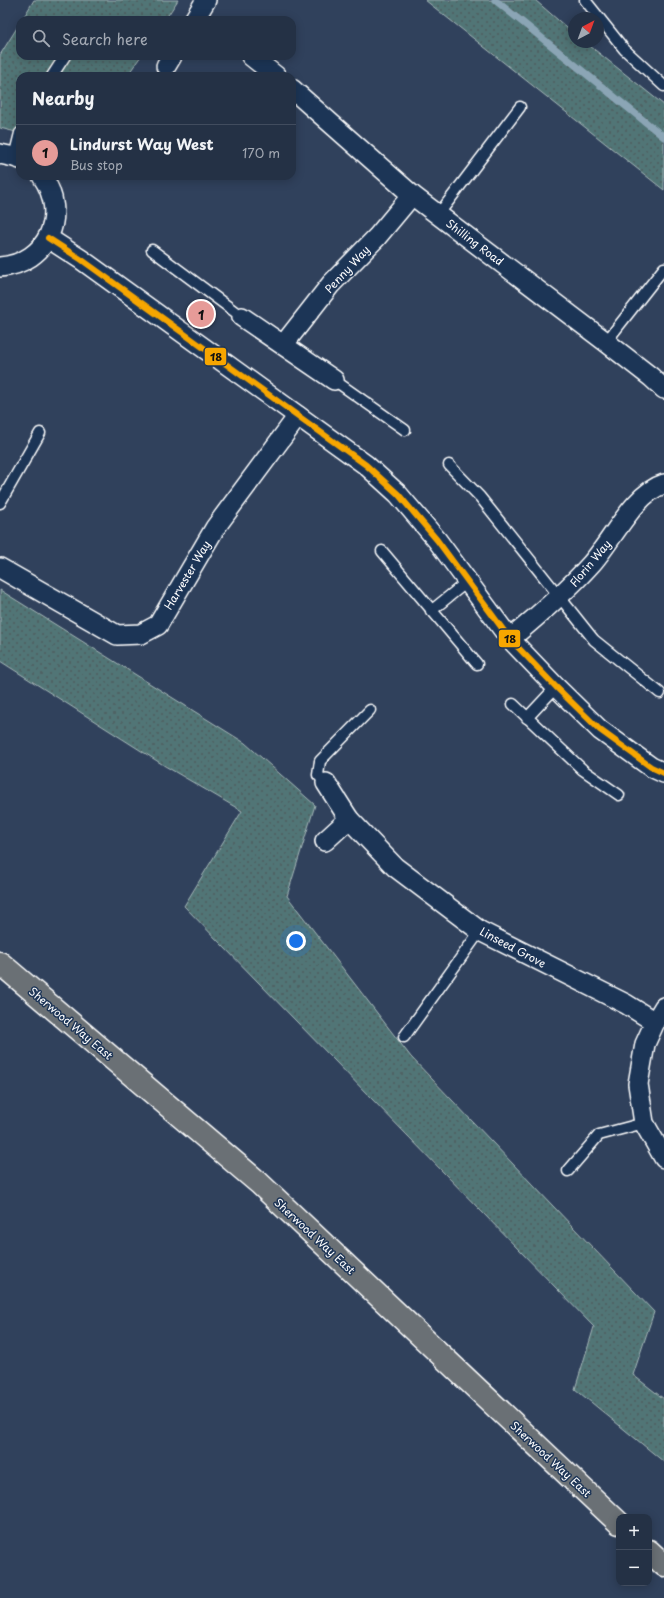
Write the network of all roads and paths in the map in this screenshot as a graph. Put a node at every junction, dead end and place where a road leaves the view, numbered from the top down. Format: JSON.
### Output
{"nodes":[{"id":1,"x":206,"y":0,"type":"edge"},
{"id":2,"x":585,"y":0,"type":"edge"},
{"id":3,"x":196,"y":16,"type":"edge"},
{"id":4,"x":62,"y":60,"type":"edge"},
{"id":5,"x":256,"y":60,"type":"edge"},
{"id":6,"x":55,"y":72,"type":"edge"},
{"id":7,"x":271,"y":72,"type":"edge"},
{"id":8,"x":664,"y":86,"type":"edge"},
{"id":9,"x":296,"y":93,"type":"edge"},
{"id":10,"x":520,"y":107,"type":"dead end"},
{"id":11,"x":16,"y":144,"type":"edge"},
{"id":12,"x":11,"y":157,"type":"edge"},
{"id":13,"x":45,"y":180,"type":"edge"},
{"id":14,"x":412,"y":195,"type":"junction"},
{"id":15,"x":438,"y":215,"type":"junction"},
{"id":16,"x":48,"y":238,"type":"junction"},
{"id":17,"x":152,"y":250,"type":"dead end"},
{"id":18,"x":0,"y":268,"type":"edge"},
{"id":19,"x":664,"y":268,"type":"edge"},
{"id":20,"x":242,"y":317,"type":"joint"},
{"id":21,"x":606,"y":342,"type":"junction"},
{"id":22,"x":284,"y":344,"type":"junction"},
{"id":23,"x":334,"y":380,"type":"joint"},
{"id":24,"x":664,"y":389,"type":"edge"},
{"id":25,"x":298,"y":416,"type":"junction"},
{"id":26,"x":404,"y":430,"type":"dead end"},
{"id":27,"x":40,"y":433,"type":"dead end"},
{"id":28,"x":449,"y":465,"type":"dead end"},
{"id":29,"x":664,"y":484,"type":"edge"},
{"id":30,"x":0,"y":503,"type":"edge"},
{"id":31,"x":382,"y":551,"type":"dead end"},
{"id":32,"x":0,"y":568,"type":"edge"},
{"id":33,"x":468,"y":581,"type":"junction"},
{"id":34,"x":560,"y":597,"type":"junction"},
{"id":35,"x":431,"y":610,"type":"junction"},
{"id":36,"x":510,"y":638,"type":"junction"},
{"id":37,"x":477,"y":664,"type":"dead end"},
{"id":38,"x":556,"y":687,"type":"junction"},
{"id":39,"x":660,"y":693,"type":"dead end"},
{"id":40,"x":513,"y":704,"type":"dead end"},
{"id":41,"x":370,"y":710,"type":"dead end"},
{"id":42,"x":527,"y":718,"type":"junction"},
{"id":43,"x":664,"y":773,"type":"edge"},
{"id":44,"x":326,"y":783,"type":"joint"},
{"id":45,"x":619,"y":795,"type":"dead end"},
{"id":46,"x":349,"y":819,"type":"junction"},
{"id":47,"x":325,"y":841,"type":"dead end"},
{"id":48,"x":480,"y":931,"type":"junction"},
{"id":49,"x":0,"y":962,"type":"edge"},
{"id":50,"x":660,"y":1015,"type":"edge"},
{"id":51,"x":404,"y":1037,"type":"dead end"},
{"id":52,"x":644,"y":1123,"type":"junction"},
{"id":53,"x":664,"y":1158,"type":"edge"},
{"id":54,"x":568,"y":1171,"type":"dead end"},
{"id":55,"x":616,"y":1520,"type":"edge"},
{"id":56,"x":652,"y":1554,"type":"edge"},
{"id":57,"x":664,"y":1565,"type":"edge"}],
"edges":[{"from":1,"to":3,"type":"street"},
{"from":2,"to":8,"type":"lane"},
{"from":4,"to":6,"type":"lane"},
{"from":5,"to":7,"type":"street"},
{"from":9,"to":14,"type":"street","name":"Shilling Road"},
{"from":10,"to":15,"type":"lane"},
{"from":11,"to":12,"type":"lane"},
{"from":13,"to":16,"type":"street"},
{"from":14,"to":15,"type":"street","name":"Shilling Road"},
{"from":14,"to":22,"type":"street","name":"Penny Way"},
{"from":15,"to":21,"type":"street","name":"Shilling Road"},
{"from":16,"to":18,"type":"street"},
{"from":16,"to":25,"type":"street"},
{"from":17,"to":20,"type":"lane"},
{"from":19,"to":21,"type":"lane"},
{"from":20,"to":22,"type":"street"},
{"from":21,"to":24,"type":"street","name":"Shilling Road"},
{"from":22,"to":23,"type":"street"},
{"from":23,"to":26,"type":"lane"},
{"from":25,"to":32,"type":"street","name":"Harvester Way"},
{"from":25,"to":33,"type":"street"},
{"from":27,"to":30,"type":"lane"},
{"from":28,"to":34,"type":"lane"},
{"from":29,"to":34,"type":"street","name":"Florin Way"},
{"from":31,"to":35,"type":"lane"},
{"from":33,"to":35,"type":"lane"},
{"from":33,"to":36,"type":"street"},
{"from":34,"to":36,"type":"street","name":"Florin Way"},
{"from":34,"to":39,"type":"lane"},
{"from":35,"to":37,"type":"lane"},
{"from":36,"to":38,"type":"street"},
{"from":38,"to":42,"type":"lane"},
{"from":38,"to":43,"type":"street"},
{"from":40,"to":42,"type":"lane"},
{"from":41,"to":44,"type":"lane"},
{"from":42,"to":45,"type":"lane"},
{"from":44,"to":46,"type":"street","name":"Linseed Grove"},
{"from":46,"to":47,"type":"street"},
{"from":46,"to":48,"type":"street","name":"Linseed Grove"},
{"from":48,"to":50,"type":"street","name":"Linseed Grove"},
{"from":48,"to":51,"type":"lane"},
{"from":49,"to":55,"type":"highway","name":"Sherwood Way East"},
{"from":50,"to":52,"type":"street"},
{"from":52,"to":53,"type":"street"},
{"from":52,"to":54,"type":"lane"},
{"from":56,"to":57,"type":"highway"}]}
